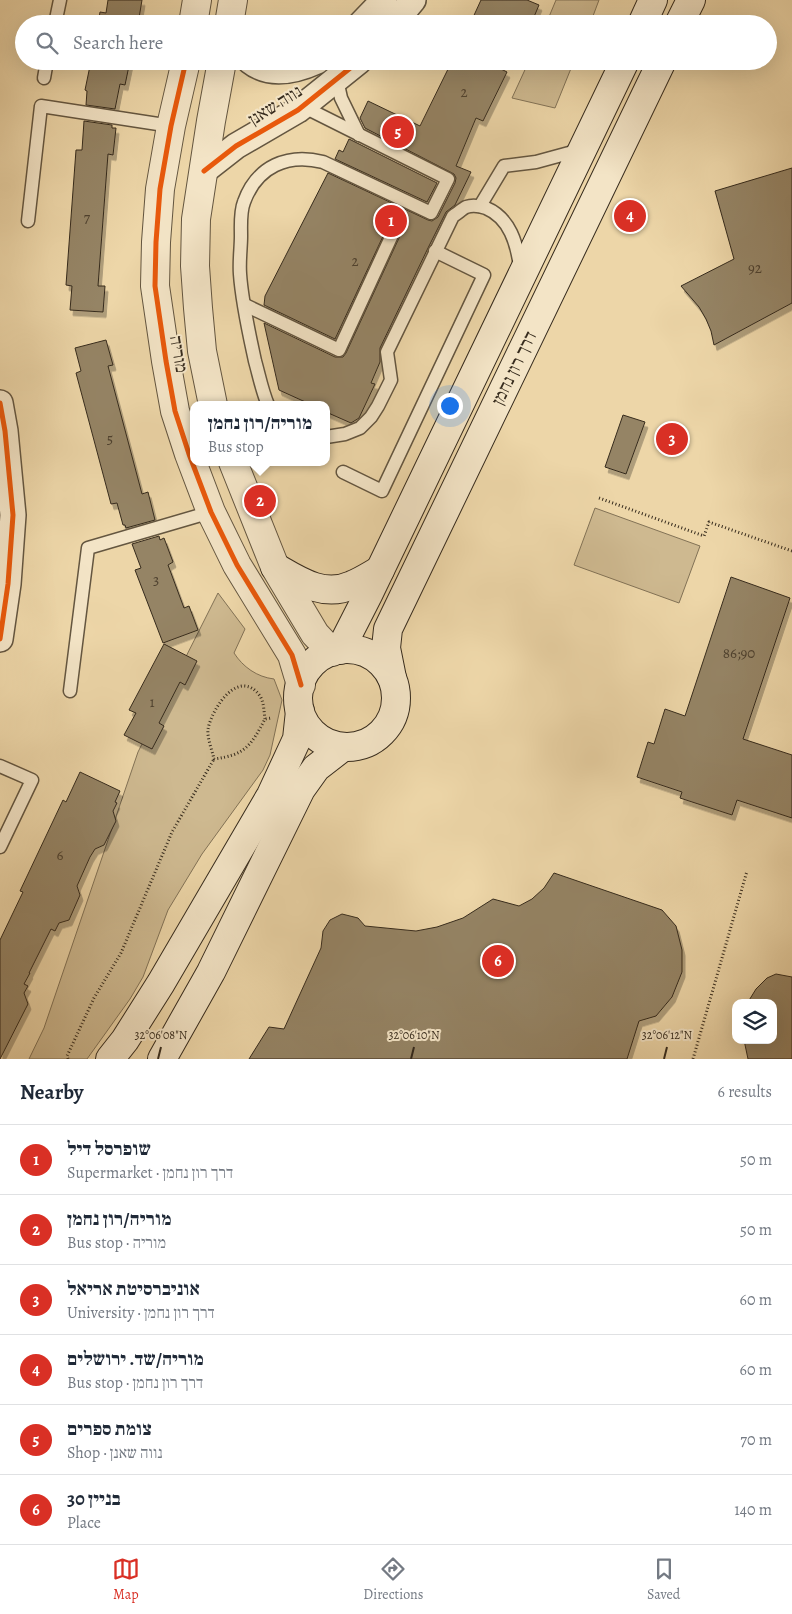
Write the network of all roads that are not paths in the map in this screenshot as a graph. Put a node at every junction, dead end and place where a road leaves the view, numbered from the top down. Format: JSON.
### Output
{"nodes":[{"id":1,"x":60,"y":0,"type":"edge"},
{"id":2,"x":197,"y":0,"type":"edge"},
{"id":3,"x":233,"y":0,"type":"edge"},
{"id":4,"x":384,"y":0,"type":"edge"},
{"id":5,"x":413,"y":0,"type":"edge"},
{"id":6,"x":653,"y":0,"type":"edge"},
{"id":7,"x":690,"y":0,"type":"edge"},
{"id":8,"x":57,"y":15,"type":"edge"},
{"id":9,"x":194,"y":15,"type":"edge"},
{"id":10,"x":230,"y":15,"type":"edge"},
{"id":11,"x":370,"y":15,"type":"edge"},
{"id":12,"x":400,"y":15,"type":"edge"},
{"id":13,"x":646,"y":15,"type":"edge"},
{"id":14,"x":683,"y":15,"type":"edge"},
{"id":15,"x":45,"y":70,"type":"edge"},
{"id":16,"x":184,"y":70,"type":"edge"},
{"id":17,"x":220,"y":70,"type":"edge"},
{"id":18,"x":268,"y":70,"type":"edge"},
{"id":19,"x":289,"y":70,"type":"edge"},
{"id":20,"x":349,"y":70,"type":"edge"},
{"id":21,"x":621,"y":70,"type":"edge"},
{"id":22,"x":658,"y":70,"type":"edge"},
{"id":23,"x":44,"y":78,"type":"dead end"},
{"id":24,"x":337,"y":80,"type":"junction"},
{"id":25,"x":302,"y":106,"type":"junction"},
{"id":26,"x":171,"y":126,"type":"junction"},
{"id":27,"x":359,"y":135,"type":"junction"},
{"id":28,"x":583,"y":149,"type":"junction"},
{"id":29,"x":204,"y":171,"type":"junction"},
{"id":30,"x":480,"y":206,"type":"junction"},
{"id":31,"x":28,"y":221,"type":"dead end"},
{"id":32,"x":392,"y":235,"type":"dead end"},
{"id":33,"x":435,"y":251,"type":"junction"},
{"id":34,"x":522,"y":276,"type":"junction"},
{"id":35,"x":245,"y":304,"type":"junction"},
{"id":36,"x":212,"y":401,"type":"edge"},
{"id":37,"x":267,"y":401,"type":"edge"},
{"id":38,"x":0,"y":403,"type":"edge"},
{"id":39,"x":330,"y":436,"type":"edge"},
{"id":40,"x":190,"y":457,"type":"edge"},
{"id":41,"x":194,"y":466,"type":"edge"},
{"id":42,"x":235,"y":466,"type":"edge"},
{"id":43,"x":343,"y":472,"type":"dead end"},
{"id":44,"x":211,"y":512,"type":"junction"},
{"id":45,"x":275,"y":567,"type":"junction"},
{"id":46,"x":380,"y":570,"type":"junction"},
{"id":47,"x":0,"y":639,"type":"edge"},
{"id":48,"x":336,"y":651,"type":"junction"},
{"id":49,"x":392,"y":678,"type":"junction"},
{"id":50,"x":301,"y":685,"type":"junction"},
{"id":51,"x":70,"y":691,"type":"dead end"},
{"id":52,"x":300,"y":711,"type":"junction"},
{"id":53,"x":343,"y":747,"type":"junction"},
{"id":54,"x":0,"y":766,"type":"edge"},
{"id":55,"x":0,"y":847,"type":"edge"},
{"id":56,"x":110,"y":1059,"type":"edge"},
{"id":57,"x":162,"y":1059,"type":"edge"}],
"edges":[{"from":1,"to":8,"type":"lane"},
{"from":2,"to":9,"type":"main road"},
{"from":3,"to":10,"type":"main road"},
{"from":4,"to":11,"type":"street"},
{"from":5,"to":12,"type":"street"},
{"from":6,"to":13,"type":"main road"},
{"from":7,"to":14,"type":"main road"},
{"from":15,"to":23,"type":"lane"},
{"from":16,"to":26,"type":"main road","name":"מוריה"},
{"from":17,"to":29,"type":"main road","name":"מוריה"},
{"from":18,"to":19,"type":"street","name":"נווה שאנן"},
{"from":20,"to":24,"type":"street","name":"נווה שאנן"},
{"from":21,"to":28,"type":"main road","name":"דרך רון נחמן"},
{"from":22,"to":49,"type":"main road","name":"דרך רון נחמן"},
{"from":24,"to":25,"type":"street","name":"נווה שאנן"},
{"from":24,"to":27,"type":"lane"},
{"from":25,"to":27,"type":"lane"},
{"from":25,"to":29,"type":"street","name":"נווה שאנן"},
{"from":26,"to":31,"type":"lane"},
{"from":26,"to":40,"type":"main road","name":"מוריה"},
{"from":27,"to":35,"type":"lane"},
{"from":28,"to":30,"type":"lane"},
{"from":28,"to":34,"type":"main road","name":"דרך רון נחמן"},
{"from":29,"to":36,"type":"main road","name":"מוריה"},
{"from":30,"to":33,"type":"lane"},
{"from":30,"to":34,"type":"lane"},
{"from":32,"to":35,"type":"lane"},
{"from":33,"to":39,"type":"lane"},
{"from":33,"to":43,"type":"lane"},
{"from":34,"to":46,"type":"main road","name":"דרך רון נחמן"},
{"from":35,"to":37,"type":"lane"},
{"from":38,"to":47,"type":"street"},
{"from":41,"to":44,"type":"main road","name":"מוריה"},
{"from":42,"to":45,"type":"main road"},
{"from":44,"to":50,"type":"main road","name":"מוריה"},
{"from":44,"to":51,"type":"lane"},
{"from":45,"to":46,"type":"main road"},
{"from":45,"to":48,"type":"main road"},
{"from":46,"to":48,"type":"main road","name":"דרך רון נחמן"},
{"from":48,"to":49,"type":"main road"},
{"from":48,"to":50,"type":"main road"},
{"from":49,"to":53,"type":"main road"},
{"from":50,"to":52,"type":"main road"},
{"from":52,"to":53,"type":"main road"},
{"from":52,"to":56,"type":"main road"},
{"from":53,"to":57,"type":"main road"},
{"from":54,"to":55,"type":"lane"}]}
